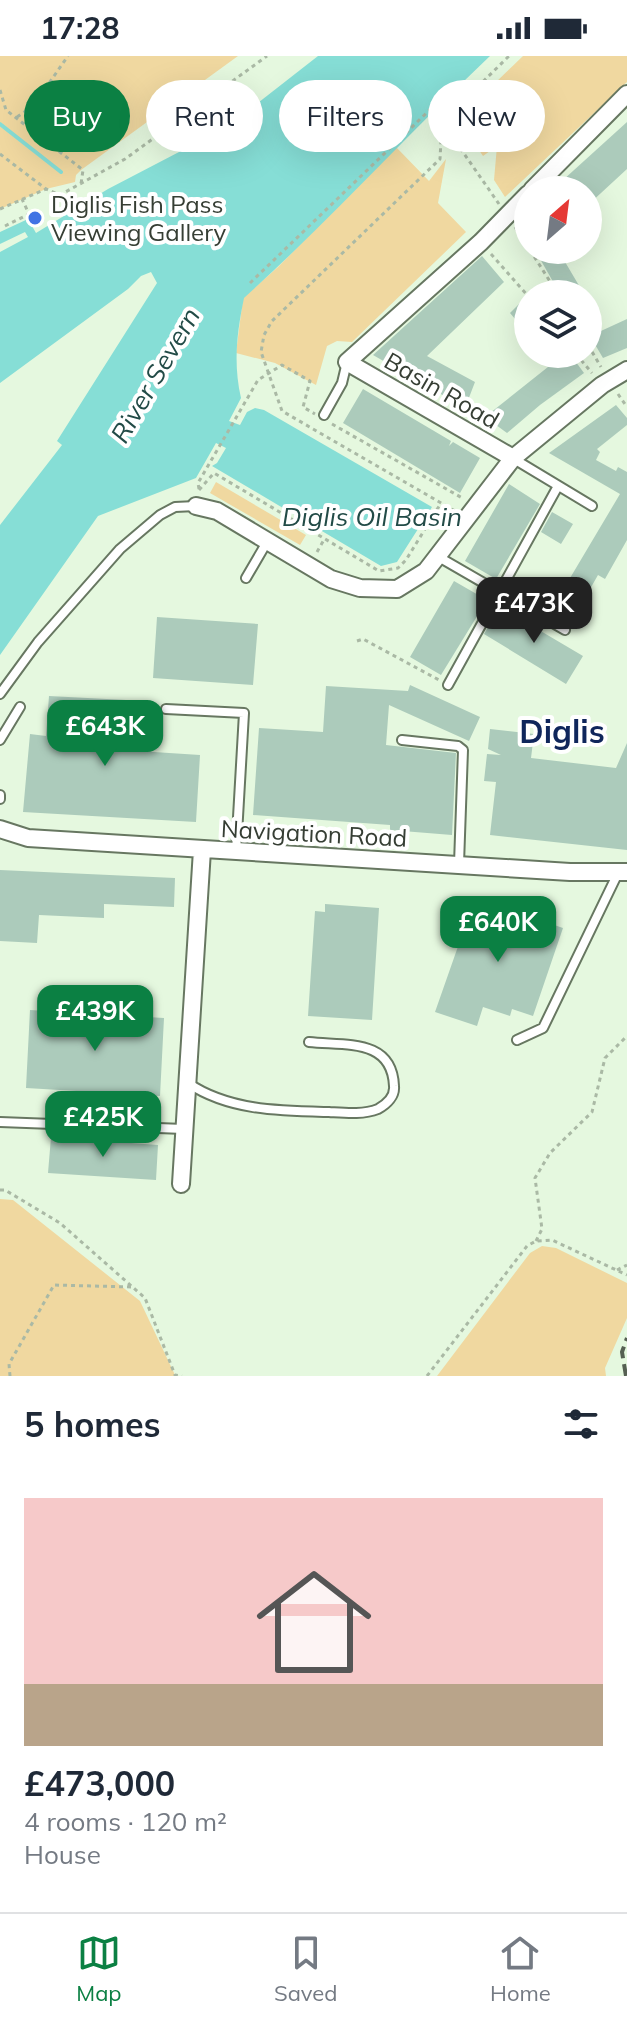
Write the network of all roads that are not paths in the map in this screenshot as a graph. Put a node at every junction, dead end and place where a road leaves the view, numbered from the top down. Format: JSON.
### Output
{"nodes":[{"id":1,"x":627,"y":94,"type":"edge"},
{"id":2,"x":546,"y":176,"type":"edge"},
{"id":3,"x":514,"y":208,"type":"edge"},
{"id":4,"x":347,"y":362,"type":"junction"},
{"id":5,"x":627,"y":370,"type":"edge"},
{"id":6,"x":324,"y":415,"type":"dead end"},
{"id":7,"x":513,"y":458,"type":"junction"},
{"id":8,"x":558,"y":486,"type":"junction"},
{"id":9,"x":198,"y":498,"type":"joint"},
{"id":10,"x":592,"y":506,"type":"dead end"},
{"id":11,"x":267,"y":542,"type":"junction"},
{"id":12,"x":437,"y":556,"type":"junction"},
{"id":13,"x":246,"y":578,"type":"dead end"},
{"id":14,"x":499,"y":593,"type":"junction"},
{"id":15,"x":565,"y":630,"type":"dead end"},
{"id":16,"x":448,"y":685,"type":"road end"},
{"id":17,"x":0,"y":694,"type":"edge"},
{"id":18,"x":20,"y":707,"type":"dead end"},
{"id":19,"x":166,"y":709,"type":"dead end"},
{"id":20,"x":0,"y":740,"type":"edge"},
{"id":21,"x":402,"y":740,"type":"dead end"},
{"id":22,"x":0,"y":829,"type":"edge"},
{"id":23,"x":202,"y":850,"type":"junction"},
{"id":24,"x":236,"y":853,"type":"junction"},
{"id":25,"x":459,"y":865,"type":"junction"},
{"id":26,"x":623,"y":872,"type":"edge"},
{"id":27,"x":517,"y":1040,"type":"dead end"},
{"id":28,"x":309,"y":1042,"type":"dead end"},
{"id":29,"x":187,"y":1083,"type":"junction"},
{"id":30,"x":0,"y":1122,"type":"edge"},
{"id":31,"x":184,"y":1129,"type":"junction"},
{"id":32,"x":181,"y":1184,"type":"dead end"}],
"edges":[{"from":1,"to":2,"type":"street"},
{"from":3,"to":4,"type":"street"},
{"from":4,"to":6,"type":"lane"},
{"from":4,"to":7,"type":"street","name":"Basin Road"},
{"from":5,"to":7,"type":"street"},
{"from":7,"to":8,"type":"lane"},
{"from":7,"to":12,"type":"street"},
{"from":8,"to":10,"type":"lane"},
{"from":8,"to":14,"type":"lane"},
{"from":9,"to":11,"type":"street"},
{"from":9,"to":17,"type":"lane"},
{"from":11,"to":12,"type":"street"},
{"from":11,"to":13,"type":"lane"},
{"from":12,"to":14,"type":"lane"},
{"from":14,"to":15,"type":"lane"},
{"from":14,"to":16,"type":"lane"},
{"from":18,"to":20,"type":"lane"},
{"from":19,"to":24,"type":"lane"},
{"from":21,"to":25,"type":"lane"},
{"from":22,"to":23,"type":"street","name":"Navigation Road"},
{"from":23,"to":24,"type":"street","name":"Navigation Road"},
{"from":23,"to":29,"type":"street"},
{"from":24,"to":25,"type":"street","name":"Navigation Road"},
{"from":25,"to":26,"type":"street","name":"Navigation Road"},
{"from":26,"to":27,"type":"lane"},
{"from":28,"to":29,"type":"lane"},
{"from":29,"to":31,"type":"street"},
{"from":30,"to":31,"type":"lane"},
{"from":31,"to":32,"type":"street"}]}
